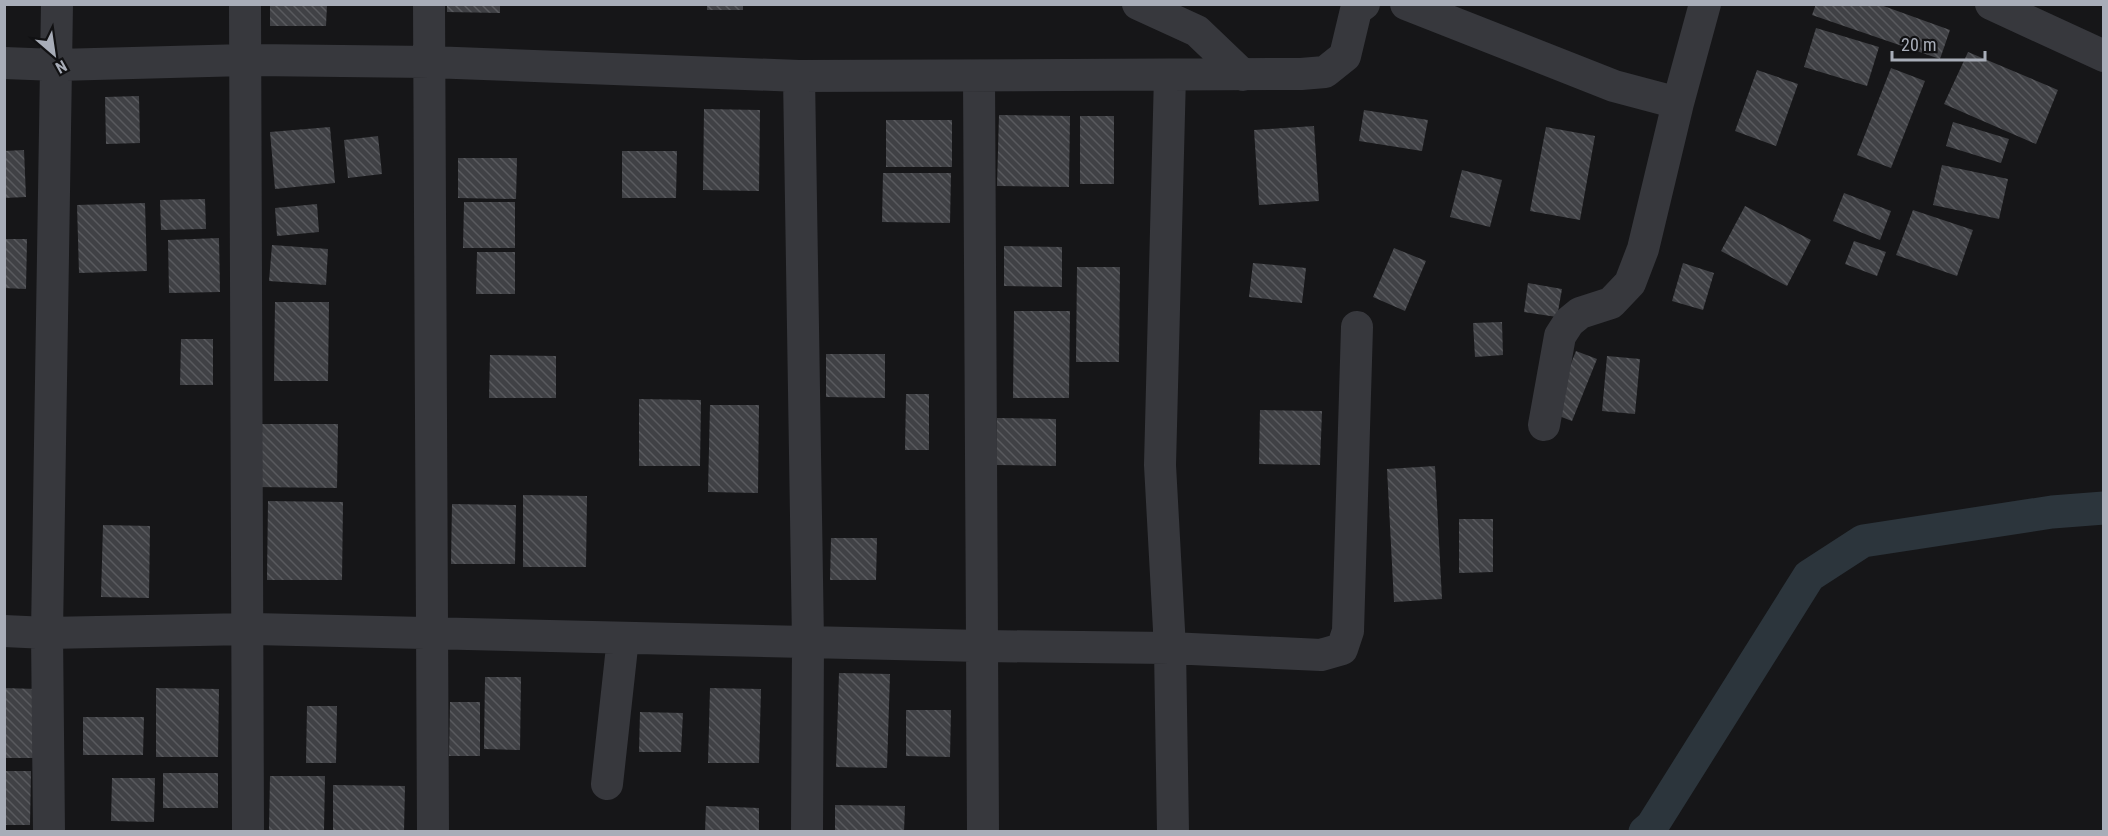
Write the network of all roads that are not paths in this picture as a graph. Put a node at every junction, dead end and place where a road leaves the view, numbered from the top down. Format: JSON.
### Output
{"nodes":[{"id":1,"x":57,"y":4,"type":"edge"},
{"id":2,"x":245,"y":4,"type":"edge"},
{"id":3,"x":429,"y":4,"type":"edge"},
{"id":4,"x":1138,"y":4,"type":"edge"},
{"id":5,"x":1364,"y":4,"type":"edge"},
{"id":6,"x":1406,"y":4,"type":"edge"},
{"id":7,"x":1705,"y":4,"type":"edge"},
{"id":8,"x":1990,"y":4,"type":"edge"},
{"id":9,"x":2103,"y":56,"type":"edge"},
{"id":10,"x":246,"y":60,"type":"junction"},
{"id":11,"x":430,"y":62,"type":"junction"},
{"id":12,"x":4,"y":63,"type":"edge"},
{"id":13,"x":57,"y":65,"type":"junction"},
{"id":14,"x":1170,"y":75,"type":"junction"},
{"id":15,"x":1243,"y":75,"type":"junction"},
{"id":16,"x":799,"y":76,"type":"junction"},
{"id":17,"x":979,"y":76,"type":"junction"},
{"id":18,"x":1678,"y":103,"type":"junction"},
{"id":19,"x":1357,"y":327,"type":"dead end"},
{"id":20,"x":1544,"y":425,"type":"dead end"},
{"id":21,"x":249,"y":629,"type":"junction"},
{"id":22,"x":4,"y":631,"type":"edge"},
{"id":23,"x":47,"y":633,"type":"junction"},
{"id":24,"x":432,"y":634,"type":"junction"},
{"id":25,"x":623,"y":638,"type":"junction"},
{"id":26,"x":808,"y":642,"type":"junction"},
{"id":27,"x":981,"y":646,"type":"junction"},
{"id":28,"x":1170,"y":648,"type":"junction"},
{"id":29,"x":607,"y":783,"type":"dead end"},
{"id":30,"x":49,"y":831,"type":"edge"},
{"id":31,"x":248,"y":831,"type":"edge"},
{"id":32,"x":433,"y":831,"type":"edge"},
{"id":33,"x":807,"y":831,"type":"edge"},
{"id":34,"x":983,"y":831,"type":"edge"},
{"id":35,"x":1173,"y":831,"type":"edge"}],
"edges":[{"from":1,"to":13,"type":"street"},
{"from":2,"to":10,"type":"street"},
{"from":3,"to":11,"type":"street"},
{"from":4,"to":15,"type":"street"},
{"from":5,"to":15,"type":"street"},
{"from":6,"to":18,"type":"street"},
{"from":7,"to":18,"type":"street"},
{"from":8,"to":9,"type":"street"},
{"from":10,"to":11,"type":"street"},
{"from":10,"to":13,"type":"street"},
{"from":10,"to":21,"type":"street"},
{"from":11,"to":16,"type":"street"},
{"from":11,"to":24,"type":"street"},
{"from":12,"to":13,"type":"street"},
{"from":13,"to":23,"type":"street"},
{"from":14,"to":15,"type":"street"},
{"from":14,"to":17,"type":"street"},
{"from":14,"to":28,"type":"street"},
{"from":16,"to":17,"type":"street"},
{"from":16,"to":26,"type":"street"},
{"from":17,"to":27,"type":"street"},
{"from":18,"to":20,"type":"street"},
{"from":19,"to":28,"type":"street"},
{"from":21,"to":23,"type":"street"},
{"from":21,"to":24,"type":"street"},
{"from":21,"to":31,"type":"street"},
{"from":22,"to":23,"type":"street"},
{"from":23,"to":30,"type":"street"},
{"from":24,"to":25,"type":"street"},
{"from":24,"to":32,"type":"street"},
{"from":25,"to":26,"type":"street"},
{"from":25,"to":29,"type":"street"},
{"from":26,"to":27,"type":"street"},
{"from":26,"to":33,"type":"street"},
{"from":27,"to":28,"type":"street"},
{"from":27,"to":34,"type":"street"},
{"from":28,"to":35,"type":"street"}]}
